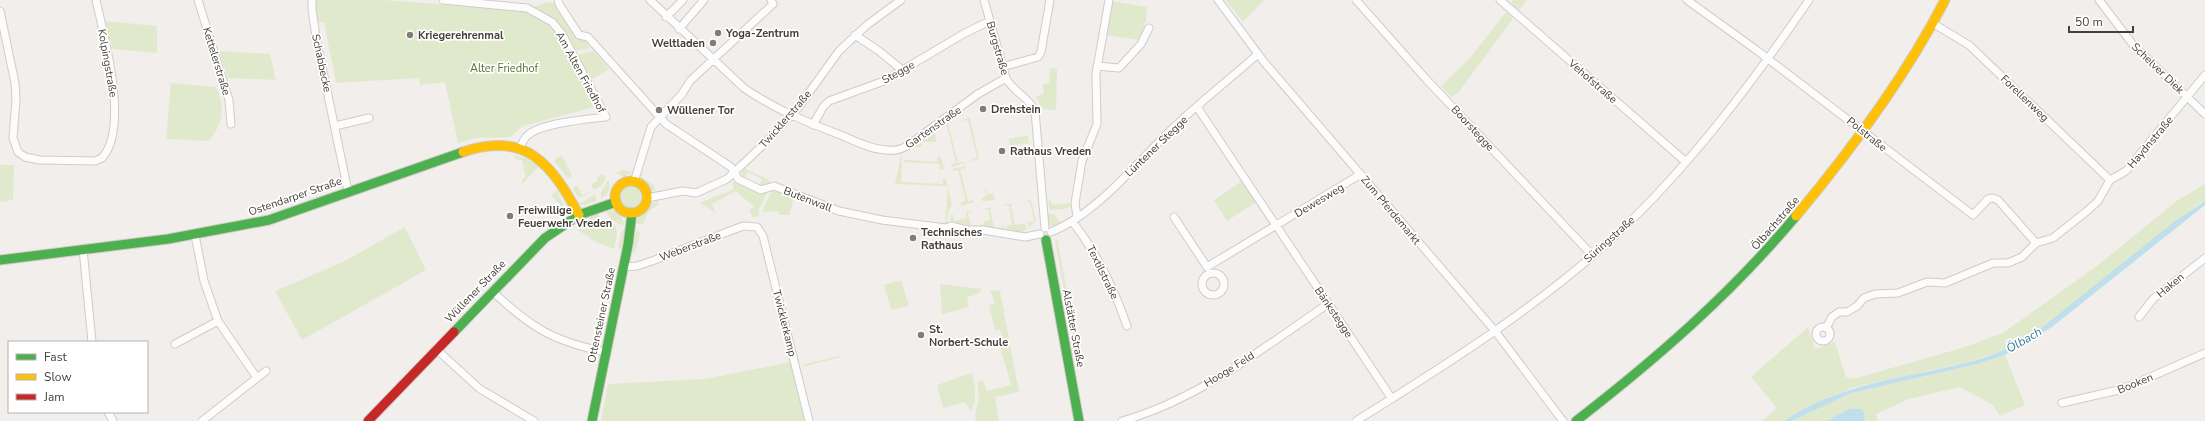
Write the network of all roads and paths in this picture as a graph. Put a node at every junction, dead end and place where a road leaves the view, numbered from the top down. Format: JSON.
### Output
{"nodes":[{"id":1,"x":96,"y":0,"type":"edge"},
{"id":2,"x":198,"y":0,"type":"edge"},
{"id":3,"x":312,"y":0,"type":"edge"},
{"id":4,"x":443,"y":0,"type":"edge"},
{"id":5,"x":558,"y":0,"type":"edge"},
{"id":6,"x":650,"y":0,"type":"edge"},
{"id":7,"x":683,"y":0,"type":"edge"},
{"id":8,"x":704,"y":0,"type":"edge"},
{"id":9,"x":901,"y":0,"type":"edge"},
{"id":10,"x":984,"y":0,"type":"edge"},
{"id":11,"x":1050,"y":0,"type":"edge"},
{"id":12,"x":1109,"y":0,"type":"edge"},
{"id":13,"x":1218,"y":0,"type":"edge"},
{"id":14,"x":1356,"y":0,"type":"edge"},
{"id":15,"x":1500,"y":0,"type":"edge"},
{"id":16,"x":1687,"y":0,"type":"edge"},
{"id":17,"x":1809,"y":0,"type":"edge"},
{"id":18,"x":1945,"y":0,"type":"edge"},
{"id":19,"x":2099,"y":0,"type":"edge"},
{"id":20,"x":772,"y":2,"type":"edge"},
{"id":21,"x":0,"y":11,"type":"edge"},
{"id":22,"x":666,"y":17,"type":"junction"},
{"id":23,"x":990,"y":22,"type":"junction"},
{"id":24,"x":1934,"y":24,"type":"junction"},
{"id":25,"x":1149,"y":28,"type":"dead end"},
{"id":26,"x":679,"y":29,"type":"junction"},
{"id":27,"x":855,"y":35,"type":"junction"},
{"id":28,"x":1258,"y":54,"type":"junction"},
{"id":29,"x":1767,"y":58,"type":"junction"},
{"id":30,"x":712,"y":59,"type":"junction"},
{"id":31,"x":1097,"y":66,"type":"junction"},
{"id":32,"x":1002,"y":67,"type":"junction"},
{"id":33,"x":902,"y":70,"type":"junction"},
{"id":34,"x":2205,"y":75,"type":"edge"},
{"id":35,"x":1006,"y":78,"type":"junction"},
{"id":36,"x":2186,"y":96,"type":"junction"},
{"id":37,"x":1197,"y":107,"type":"junction"},
{"id":38,"x":2205,"y":114,"type":"edge"},
{"id":39,"x":791,"y":115,"type":"junction"},
{"id":40,"x":368,"y":118,"type":"dead end"},
{"id":41,"x":660,"y":118,"type":"junction"},
{"id":42,"x":231,"y":124,"type":"dead end"},
{"id":43,"x":813,"y":125,"type":"junction"},
{"id":44,"x":335,"y":126,"type":"junction"},
{"id":45,"x":1863,"y":132,"type":"junction"},
{"id":46,"x":520,"y":148,"type":"junction"},
{"id":47,"x":1686,"y":162,"type":"junction"},
{"id":48,"x":734,"y":172,"type":"junction"},
{"id":49,"x":1361,"y":174,"type":"junction"},
{"id":50,"x":2110,"y":180,"type":"junction"},
{"id":51,"x":634,"y":182,"type":"junction"},
{"id":52,"x":348,"y":191,"type":"junction"},
{"id":53,"x":646,"y":198,"type":"junction"},
{"id":54,"x":616,"y":202,"type":"junction"},
{"id":55,"x":632,"y":213,"type":"junction"},
{"id":56,"x":579,"y":215,"type":"junction"},
{"id":57,"x":1174,"y":217,"type":"dead end"},
{"id":58,"x":1075,"y":219,"type":"junction"},
{"id":59,"x":1276,"y":225,"type":"junction"},
{"id":60,"x":757,"y":228,"type":"joint"},
{"id":61,"x":1046,"y":233,"type":"junction"},
{"id":62,"x":195,"y":235,"type":"junction"},
{"id":63,"x":2036,"y":244,"type":"junction"},
{"id":64,"x":83,"y":249,"type":"junction"},
{"id":65,"x":1592,"y":255,"type":"junction"},
{"id":66,"x":2205,"y":258,"type":"edge"},
{"id":67,"x":0,"y":260,"type":"edge"},
{"id":68,"x":624,"y":267,"type":"junction"},
{"id":69,"x":492,"y":291,"type":"junction"},
{"id":70,"x":1328,"y":304,"type":"junction"},
{"id":71,"x":2139,"y":317,"type":"dead end"},
{"id":72,"x":218,"y":321,"type":"junction"},
{"id":73,"x":1127,"y":326,"type":"dead end"},
{"id":74,"x":1826,"y":328,"type":"dead end"},
{"id":75,"x":1495,"y":331,"type":"junction"},
{"id":76,"x":92,"y":341,"type":"edge"},
{"id":77,"x":175,"y":344,"type":"dead end"},
{"id":78,"x":436,"y":349,"type":"junction"},
{"id":79,"x":606,"y":352,"type":"junction"},
{"id":80,"x":2205,"y":353,"type":"edge"},
{"id":81,"x":266,"y":371,"type":"dead end"},
{"id":82,"x":257,"y":378,"type":"junction"},
{"id":83,"x":1392,"y":399,"type":"junction"},
{"id":84,"x":2062,"y":403,"type":"dead end"},
{"id":85,"x":202,"y":421,"type":"edge"},
{"id":86,"x":368,"y":421,"type":"edge"},
{"id":87,"x":534,"y":421,"type":"edge"},
{"id":88,"x":592,"y":421,"type":"edge"},
{"id":89,"x":809,"y":421,"type":"edge"},
{"id":90,"x":1079,"y":421,"type":"edge"},
{"id":91,"x":1122,"y":421,"type":"edge"},
{"id":92,"x":1356,"y":421,"type":"edge"},
{"id":93,"x":1563,"y":421,"type":"edge"},
{"id":94,"x":1576,"y":421,"type":"edge"}],
"edges":[{"from":1,"to":21,"type":"street","name":"Kolpingstraße"},
{"from":2,"to":42,"type":"street","name":"Kettelerstraße"},
{"from":3,"to":44,"type":"street","name":"Schabbecke"},
{"from":4,"to":46,"type":"street","name":"Am Alten Friedhof"},
{"from":5,"to":41,"type":"street","name":"Butenwall"},
{"from":6,"to":22,"type":"street","name":"Gartenstraße"},
{"from":7,"to":22,"type":"street"},
{"from":8,"to":26,"type":"street"},
{"from":9,"to":27,"type":"street","name":"Twicklerstraße"},
{"from":10,"to":23,"type":"street","name":"Burgstraße"},
{"from":11,"to":32,"type":"street"},
{"from":12,"to":31,"type":"street"},
{"from":13,"to":28,"type":"street","name":"Zum Pferdemarkt"},
{"from":14,"to":65,"type":"street","name":"Boorstegge"},
{"from":15,"to":47,"type":"street","name":"Vehofstraße"},
{"from":16,"to":29,"type":"street","name":"Polstraße"},
{"from":17,"to":29,"type":"street","name":"Süringstraße"},
{"from":18,"to":24,"type":"street","name":"Ölbachstraße"},
{"from":19,"to":36,"type":"street","name":"Schelver Diek"},
{"from":20,"to":30,"type":"street"},
{"from":22,"to":26,"type":"street","name":"Gartenstraße"},
{"from":23,"to":32,"type":"street","name":"Burgstraße"},
{"from":23,"to":33,"type":"street","name":"Stegge"},
{"from":24,"to":45,"type":"street","name":"Ölbachstraße"},
{"from":24,"to":50,"type":"street","name":"Forellenweg"},
{"from":25,"to":31,"type":"street"},
{"from":26,"to":30,"type":"street","name":"Gartenstraße"},
{"from":27,"to":33,"type":"street"},
{"from":27,"to":39,"type":"street","name":"Twicklerstraße"},
{"from":28,"to":37,"type":"street","name":"Lüntener Stegge"},
{"from":28,"to":49,"type":"street","name":"Zum Pferdemarkt"},
{"from":29,"to":45,"type":"street","name":"Polstraße"},
{"from":29,"to":47,"type":"street","name":"Süringstraße"},
{"from":30,"to":39,"type":"street","name":"Gartenstraße"},
{"from":30,"to":41,"type":"street"},
{"from":31,"to":58,"type":"street"},
{"from":32,"to":35,"type":"street","name":"Burgstraße"},
{"from":33,"to":43,"type":"street","name":"Stegge"},
{"from":34,"to":36,"type":"street","name":"Haydnstraße"},
{"from":35,"to":43,"type":"street","name":"Gartenstraße"},
{"from":35,"to":61,"type":"street","name":"Burgstraße"},
{"from":36,"to":38,"type":"street","name":"Schelver Diek"},
{"from":36,"to":50,"type":"street","name":"Haydnstraße"},
{"from":37,"to":58,"type":"street","name":"Lüntener Stegge"},
{"from":37,"to":59,"type":"street","name":"Bänkstegge"},
{"from":39,"to":43,"type":"street","name":"Gartenstraße"},
{"from":39,"to":48,"type":"street","name":"Twicklerstraße"},
{"from":40,"to":44,"type":"street"},
{"from":41,"to":48,"type":"street","name":"Butenwall"},
{"from":41,"to":51,"type":"street"},
{"from":44,"to":52,"type":"street","name":"Schabbecke"},
{"from":45,"to":63,"type":"street","name":"Polstraße"},
{"from":45,"to":94,"type":"street","name":"Ölbachstraße"},
{"from":46,"to":52,"type":"street","name":"Ostendarper Straße"},
{"from":46,"to":56,"type":"street"},
{"from":47,"to":65,"type":"street","name":"Süringstraße"},
{"from":48,"to":53,"type":"street","name":"Twicklerstraße"},
{"from":48,"to":61,"type":"street","name":"Butenwall"},
{"from":49,"to":59,"type":"street","name":"Dewesweg"},
{"from":49,"to":75,"type":"street","name":"Zum Pferdemarkt"},
{"from":50,"to":63,"type":"street","name":"Haydnstraße"},
{"from":51,"to":53,"type":"street"},
{"from":51,"to":54,"type":"street"},
{"from":52,"to":62,"type":"street","name":"Ostendarper Straße"},
{"from":53,"to":55,"type":"street"},
{"from":54,"to":55,"type":"street"},
{"from":54,"to":56,"type":"street","name":"Wüllener Straße"},
{"from":55,"to":68,"type":"street","name":"Ottensteiner Straße"},
{"from":56,"to":69,"type":"street","name":"Wüllener Straße"},
{"from":57,"to":59,"type":"street"},
{"from":58,"to":61,"type":"street","name":"Lüntener Stegge"},
{"from":58,"to":73,"type":"street","name":"Textilstraße"},
{"from":59,"to":70,"type":"street","name":"Bänkstegge"},
{"from":60,"to":68,"type":"street","name":"Weberstraße"},
{"from":60,"to":89,"type":"street","name":"Twicklerkamp"},
{"from":61,"to":90,"type":"street","name":"Alstätter Straße"},
{"from":62,"to":64,"type":"street","name":"Ostendarper Straße"},
{"from":62,"to":72,"type":"street"},
{"from":63,"to":74,"type":"street","name":"Haydnstraße"},
{"from":64,"to":67,"type":"street","name":"Ostendarper Straße"},
{"from":64,"to":76,"type":"street"},
{"from":65,"to":75,"type":"street","name":"Süringstraße"},
{"from":66,"to":71,"type":"street","name":"Haken"},
{"from":68,"to":79,"type":"street","name":"Ottensteiner Straße"},
{"from":69,"to":78,"type":"street","name":"Wüllener Straße"},
{"from":69,"to":79,"type":"street"},
{"from":70,"to":83,"type":"street","name":"Bänkstegge"},
{"from":70,"to":91,"type":"street","name":"Hooge Feld"},
{"from":72,"to":77,"type":"street"},
{"from":72,"to":82,"type":"street"},
{"from":75,"to":83,"type":"street","name":"Süringstraße"},
{"from":75,"to":93,"type":"street","name":"Zum Pferdemarkt"},
{"from":78,"to":86,"type":"street","name":"Wüllener Straße"},
{"from":78,"to":87,"type":"street"},
{"from":79,"to":88,"type":"street","name":"Ottensteiner Straße"},
{"from":80,"to":84,"type":"street","name":"Booken"},
{"from":81,"to":82,"type":"street"},
{"from":82,"to":85,"type":"street"},
{"from":83,"to":92,"type":"street","name":"Süringstraße"}]}
